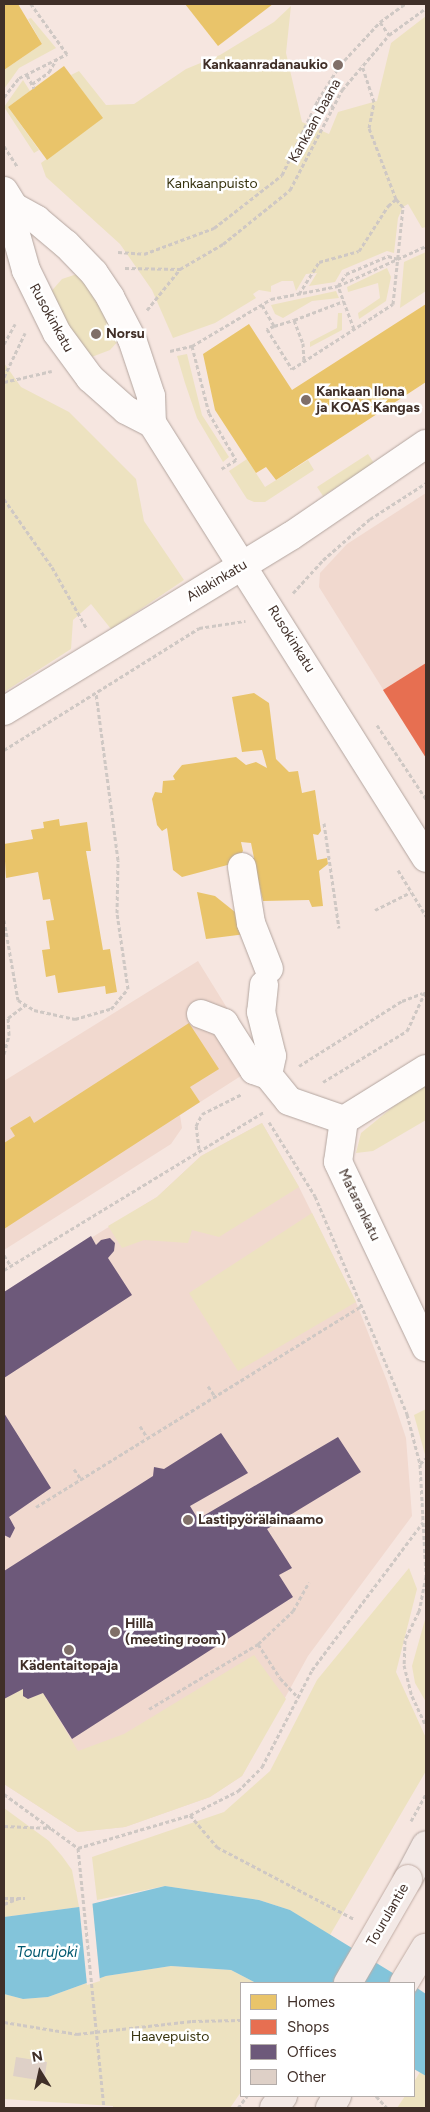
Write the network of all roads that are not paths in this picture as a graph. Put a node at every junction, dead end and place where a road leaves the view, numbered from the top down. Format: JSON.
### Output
{"nodes":[{"id":1,"x":9,"y":199,"type":"edge"},
{"id":2,"x":152,"y":423,"type":"junction"},
{"id":3,"x":424,"y":452,"type":"edge"},
{"id":4,"x":244,"y":566,"type":"junction"},
{"id":5,"x":4,"y":710,"type":"edge"},
{"id":6,"x":426,"y":858,"type":"edge"},
{"id":7,"x":242,"y":867,"type":"dead end"},
{"id":8,"x":201,"y":1014,"type":"dead end"},
{"id":9,"x":426,"y":1069,"type":"edge"},
{"id":10,"x":268,"y":1075,"type":"junction"},
{"id":11,"x":344,"y":1120,"type":"junction"},
{"id":12,"x":426,"y":1347,"type":"edge"},
{"id":13,"x":426,"y":1845,"type":"edge"},
{"id":14,"x":426,"y":1946,"type":"edge"},
{"id":15,"x":349,"y":1982,"type":"edge"},
{"id":16,"x":405,"y":1982,"type":"edge"},
{"id":17,"x":281,"y":2097,"type":"edge"},
{"id":18,"x":336,"y":2097,"type":"edge"},
{"id":19,"x":274,"y":2108,"type":"edge"},
{"id":20,"x":330,"y":2108,"type":"edge"}],
"edges":[{"from":1,"to":2,"type":"street","name":"Rusokinkatu"},
{"from":1,"to":2,"type":"street","name":"Rusokinkatu"},
{"from":2,"to":4,"type":"street","name":"Rusokinkatu"},
{"from":3,"to":4,"type":"street","name":"Ailakinkatu"},
{"from":4,"to":5,"type":"street","name":"Ailakinkatu"},
{"from":4,"to":6,"type":"street","name":"Rusokinkatu"},
{"from":7,"to":10,"type":"street"},
{"from":8,"to":10,"type":"street"},
{"from":9,"to":11,"type":"street"},
{"from":10,"to":11,"type":"street"},
{"from":11,"to":12,"type":"street","name":"Matarankatu"},
{"from":13,"to":15,"type":"main road","name":"Tourulantie","bridge":true},
{"from":14,"to":16,"type":"main road","bridge":true},
{"from":17,"to":19,"type":"main road"},
{"from":18,"to":20,"type":"main road"}]}
